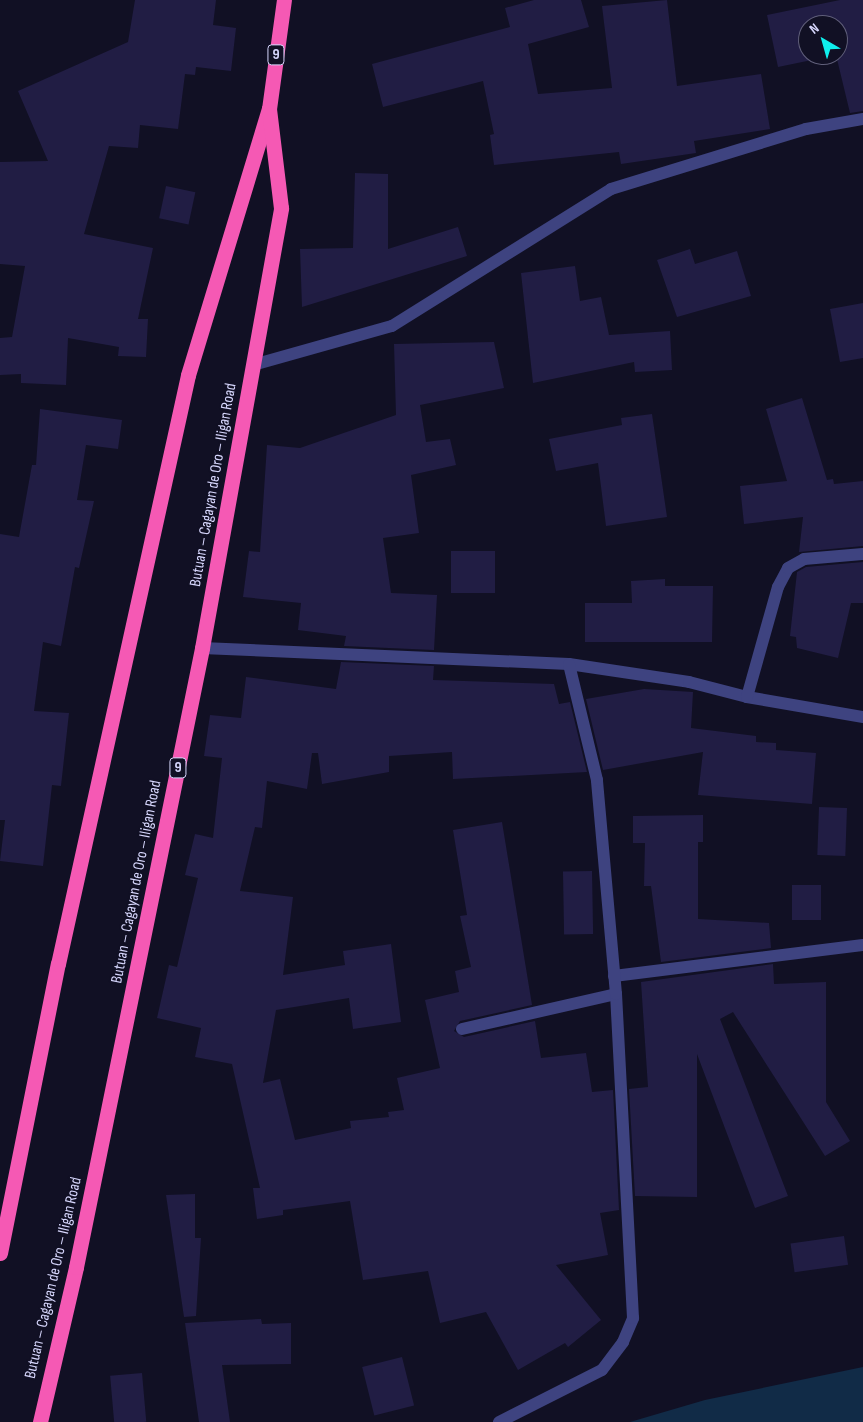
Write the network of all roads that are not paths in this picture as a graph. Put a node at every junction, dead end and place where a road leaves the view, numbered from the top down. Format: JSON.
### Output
{"nodes":[{"id":1,"x":284,"y":0,"type":"edge"},
{"id":2,"x":269,"y":109,"type":"junction"},
{"id":3,"x":863,"y":119,"type":"edge"},
{"id":4,"x":253,"y":365,"type":"junction"},
{"id":5,"x":863,"y":554,"type":"edge"},
{"id":6,"x":202,"y":648,"type":"junction"},
{"id":7,"x":569,"y":664,"type":"junction"},
{"id":8,"x":746,"y":697,"type":"junction"},
{"id":9,"x":863,"y":717,"type":"edge"},
{"id":10,"x":863,"y":945,"type":"edge"},
{"id":11,"x":614,"y":976,"type":"junction"},
{"id":12,"x":616,"y":994,"type":"junction"},
{"id":13,"x":462,"y":1029,"type":"dead end"},
{"id":14,"x":3,"y":1215,"type":"edge"},
{"id":15,"x":0,"y":1253,"type":"edge"},
{"id":16,"x":40,"y":1422,"type":"edge"},
{"id":17,"x":499,"y":1422,"type":"edge"}],
"edges":[{"from":1,"to":2,"type":"highway","name":"Butuan – Cagayan de Oro – Iligan Road","number":"9"},
{"from":2,"to":4,"type":"highway","name":"Butuan – Cagayan de Oro – Iligan Road","number":"9"},
{"from":2,"to":14,"type":"highway","name":"Butuan – Cagayan de Oro – Iligan Road","number":"9"},
{"from":3,"to":4,"type":"street"},
{"from":4,"to":6,"type":"highway","name":"Butuan – Cagayan de Oro – Iligan Road","number":"9"},
{"from":5,"to":8,"type":"street"},
{"from":6,"to":7,"type":"street"},
{"from":6,"to":16,"type":"highway","name":"Butuan – Cagayan de Oro – Iligan Road","number":"9"},
{"from":7,"to":8,"type":"street"},
{"from":7,"to":11,"type":"street"},
{"from":8,"to":9,"type":"street"},
{"from":10,"to":11,"type":"street"},
{"from":11,"to":12,"type":"street"},
{"from":12,"to":13,"type":"street"},
{"from":12,"to":17,"type":"street"},
{"from":14,"to":15,"type":"highway","name":"Butuan – Cagayan de Oro – Iligan Road","number":"9"}]}
